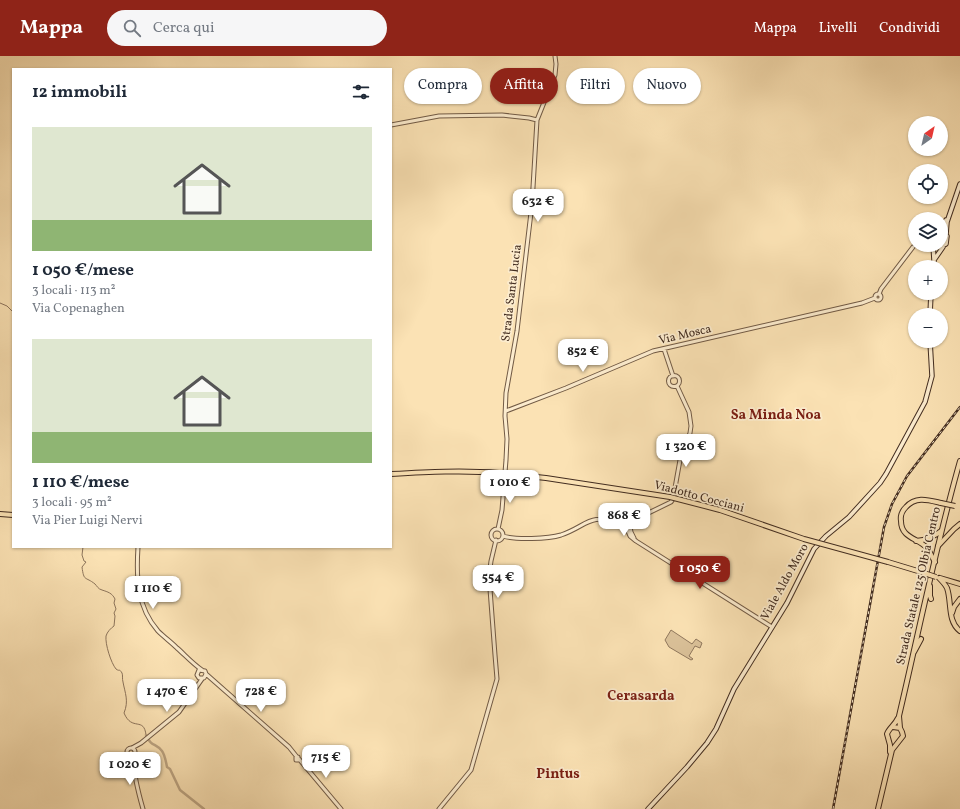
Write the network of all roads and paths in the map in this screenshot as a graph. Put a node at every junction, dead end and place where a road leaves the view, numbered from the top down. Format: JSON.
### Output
{"nodes":[{"id":1,"x":555,"y":56,"type":"edge"},
{"id":2,"x":537,"y":120,"type":"junction"},
{"id":3,"x":392,"y":125,"type":"edge"},
{"id":4,"x":960,"y":184,"type":"edge"},
{"id":5,"x":952,"y":206,"type":"junction"},
{"id":6,"x":948,"y":215,"type":"edge"},
{"id":7,"x":948,"y":219,"type":"edge"},
{"id":8,"x":909,"y":252,"type":"edge"},
{"id":9,"x":933,"y":252,"type":"edge"},
{"id":10,"x":940,"y":252,"type":"edge"},
{"id":11,"x":934,"y":260,"type":"joint"},
{"id":12,"x":930,"y":348,"type":"edge"},
{"id":13,"x":664,"y":349,"type":"junction"},
{"id":14,"x":673,"y":376,"type":"junction"},
{"id":15,"x":677,"y":386,"type":"junction"},
{"id":16,"x":506,"y":411,"type":"junction"},
{"id":17,"x":960,"y":461,"type":"edge"},
{"id":18,"x":392,"y":474,"type":"edge"},
{"id":19,"x":960,"y":507,"type":"edge"},
{"id":20,"x":0,"y":514,"type":"edge"},
{"id":21,"x":12,"y":515,"type":"edge"},
{"id":22,"x":630,"y":522,"type":"junction"},
{"id":23,"x":621,"y":524,"type":"junction"},
{"id":24,"x":960,"y":524,"type":"edge"},
{"id":25,"x":629,"y":528,"type":"junction"},
{"id":26,"x":498,"y":529,"type":"junction"},
{"id":27,"x":941,"y":531,"type":"junction"},
{"id":28,"x":503,"y":536,"type":"junction"},
{"id":29,"x":496,"y":540,"type":"junction"},
{"id":30,"x":916,"y":541,"type":"junction"},
{"id":31,"x":938,"y":546,"type":"junction"},
{"id":32,"x":138,"y":548,"type":"edge"},
{"id":33,"x":935,"y":562,"type":"junction"},
{"id":34,"x":938,"y":577,"type":"junction"},
{"id":35,"x":929,"y":582,"type":"junction"},
{"id":36,"x":960,"y":584,"type":"edge"},
{"id":37,"x":931,"y":599,"type":"dead end"},
{"id":38,"x":960,"y":599,"type":"edge"},
{"id":39,"x":954,"y":623,"type":"junction"},
{"id":40,"x":772,"y":627,"type":"junction"},
{"id":41,"x":960,"y":631,"type":"edge"},
{"id":42,"x":921,"y":639,"type":"dead end"},
{"id":43,"x":913,"y":654,"type":"junction"},
{"id":44,"x":193,"y":662,"type":"junction"},
{"id":45,"x":202,"y":670,"type":"junction"},
{"id":46,"x":197,"y":672,"type":"junction"},
{"id":47,"x":206,"y":675,"type":"junction"},
{"id":48,"x":200,"y":678,"type":"junction"},
{"id":49,"x":899,"y":716,"type":"junction"},
{"id":50,"x":893,"y":727,"type":"junction"},
{"id":51,"x":900,"y":728,"type":"junction"},
{"id":52,"x":889,"y":741,"type":"junction"},
{"id":53,"x":897,"y":742,"type":"junction"},
{"id":54,"x":141,"y":743,"type":"junction"},
{"id":55,"x":132,"y":748,"type":"junction"},
{"id":56,"x":134,"y":753,"type":"junction"},
{"id":57,"x":129,"y":755,"type":"junction"},
{"id":58,"x":890,"y":758,"type":"junction"},
{"id":59,"x":133,"y":760,"type":"junction"},
{"id":60,"x":143,"y":809,"type":"edge"},
{"id":61,"x":341,"y":809,"type":"edge"},
{"id":62,"x":439,"y":809,"type":"edge"},
{"id":63,"x":648,"y":809,"type":"edge"},
{"id":64,"x":878,"y":809,"type":"edge"}],
"edges":[{"from":1,"to":2,"type":"street","name":"Strada Santa Lucia"},
{"from":2,"to":3,"type":"street"},
{"from":2,"to":16,"type":"street","name":"Strada Santa Lucia"},
{"from":4,"to":5,"type":"main road"},
{"from":5,"to":6,"type":"main road"},
{"from":5,"to":7,"type":"main road"},
{"from":8,"to":13,"type":"street","name":"Via Mosca"},
{"from":9,"to":11,"type":"main road"},
{"from":10,"to":11,"type":"main road"},
{"from":12,"to":40,"type":"main road","name":"Viale Aldo Moro"},
{"from":13,"to":14,"type":"street"},
{"from":13,"to":16,"type":"street","name":"Via Mosca"},
{"from":14,"to":15,"type":"street"},
{"from":14,"to":15,"type":"street"},
{"from":15,"to":22,"type":"street"},
{"from":16,"to":26,"type":"street","name":"Strada Santa Lucia"},
{"from":17,"to":27,"type":"main road","name":"Strada Statale 125 Olbia Centro"},
{"from":18,"to":34,"type":"main road","name":"Viadotto Cocciani","bridge":true},
{"from":19,"to":30,"type":"main road","bridge":true},
{"from":20,"to":21,"type":"main road"},
{"from":22,"to":23,"type":"street"},
{"from":22,"to":25,"type":"street"},
{"from":23,"to":25,"type":"street"},
{"from":23,"to":28,"type":"street"},
{"from":24,"to":31,"type":"main road"},
{"from":25,"to":40,"type":"street"},
{"from":26,"to":28,"type":"street"},
{"from":26,"to":29,"type":"street"},
{"from":27,"to":30,"type":"main road"},
{"from":27,"to":31,"type":"main road","name":"Strada Statale 125 Olbia Centro"},
{"from":28,"to":29,"type":"street"},
{"from":29,"to":62,"type":"street"},
{"from":30,"to":33,"type":"main road"},
{"from":31,"to":33,"type":"main road","name":"Strada Statale 125 Olbia Centro"},
{"from":32,"to":44,"type":"street"},
{"from":33,"to":35,"type":"main road","name":"Strada Statale 125 Olbia Centro"},
{"from":34,"to":36,"type":"main road","name":"Viadotto Cocciani"},
{"from":34,"to":39,"type":"main road"},
{"from":35,"to":37,"type":"main road"},
{"from":35,"to":43,"type":"main road","name":"Strada Statale 125 Olbia Centro"},
{"from":38,"to":39,"type":"main road"},
{"from":39,"to":41,"type":"main road"},
{"from":40,"to":63,"type":"main road","name":"Viale Aldo Moro"},
{"from":42,"to":43,"type":"main road"},
{"from":43,"to":49,"type":"main road","name":"Strada Statale 125 Olbia Centro"},
{"from":44,"to":45,"type":"street"},
{"from":44,"to":46,"type":"street"},
{"from":45,"to":46,"type":"street"},
{"from":45,"to":47,"type":"street"},
{"from":46,"to":48,"type":"street"},
{"from":47,"to":48,"type":"street"},
{"from":47,"to":61,"type":"street"},
{"from":48,"to":54,"type":"street"},
{"from":49,"to":50,"type":"main road","name":"Strada Statale 125 Olbia Centro"},
{"from":49,"to":51,"type":"main road","name":"Strada Statale 125 Olbia Centro"},
{"from":50,"to":51,"type":"main road"},
{"from":50,"to":52,"type":"main road"},
{"from":51,"to":53,"type":"main road"},
{"from":52,"to":53,"type":"main road"},
{"from":52,"to":58,"type":"main road"},
{"from":53,"to":58,"type":"main road"},
{"from":54,"to":55,"type":"street"},
{"from":54,"to":56,"type":"street"},
{"from":55,"to":56,"type":"street"},
{"from":55,"to":57,"type":"street"},
{"from":56,"to":57,"type":"street"},
{"from":56,"to":59,"type":"street"},
{"from":57,"to":59,"type":"street"},
{"from":58,"to":64,"type":"main road"},
{"from":59,"to":60,"type":"street"}]}
